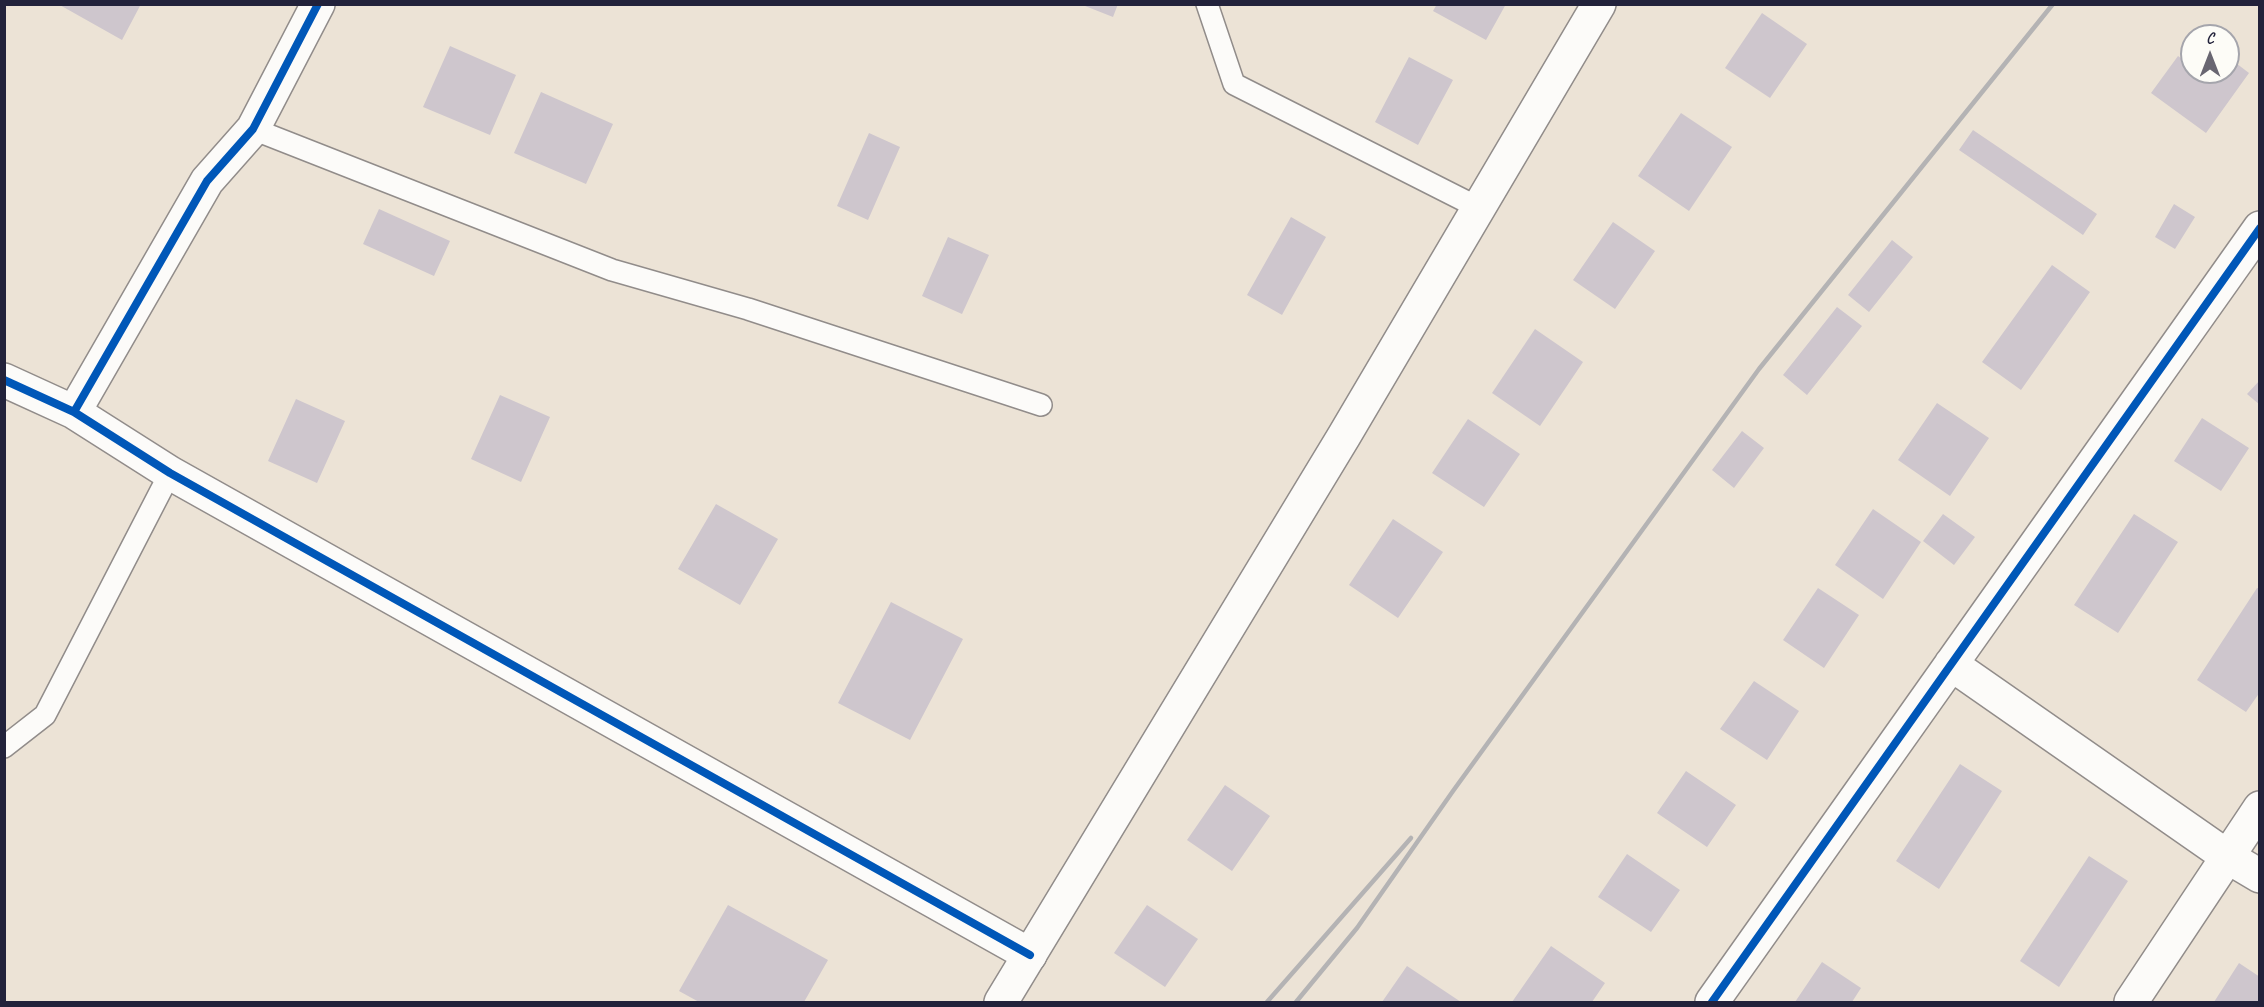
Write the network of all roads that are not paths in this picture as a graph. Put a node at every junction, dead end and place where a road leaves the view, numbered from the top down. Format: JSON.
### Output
{"nodes":[{"id":1,"x":318,"y":4,"type":"edge"},
{"id":2,"x":1207,"y":4,"type":"edge"},
{"id":3,"x":1599,"y":4,"type":"edge"},
{"id":4,"x":253,"y":129,"type":"junction"},
{"id":5,"x":1479,"y":208,"type":"junction"},
{"id":6,"x":2259,"y":228,"type":"edge"},
{"id":7,"x":4,"y":380,"type":"edge"},
{"id":8,"x":1041,"y":405,"type":"dead end"},
{"id":9,"x":74,"y":412,"type":"junction"},
{"id":10,"x":170,"y":473,"type":"junction"},
{"id":11,"x":1951,"y":664,"type":"junction"},
{"id":12,"x":4,"y":747,"type":"edge"},
{"id":13,"x":2259,"y":808,"type":"edge"},
{"id":14,"x":2228,"y":857,"type":"junction"},
{"id":15,"x":2259,"y":876,"type":"edge"},
{"id":16,"x":1030,"y":955,"type":"junction"},
{"id":17,"x":1001,"y":1002,"type":"edge"},
{"id":18,"x":1712,"y":1002,"type":"edge"},
{"id":19,"x":2130,"y":1002,"type":"edge"}],
"edges":[{"from":1,"to":4,"type":"street"},
{"from":2,"to":5,"type":"lane"},
{"from":3,"to":5,"type":"street"},
{"from":4,"to":8,"type":"lane"},
{"from":4,"to":9,"type":"street"},
{"from":5,"to":16,"type":"street"},
{"from":6,"to":11,"type":"street"},
{"from":7,"to":9,"type":"street"},
{"from":9,"to":10,"type":"street"},
{"from":10,"to":12,"type":"lane"},
{"from":10,"to":16,"type":"street"},
{"from":11,"to":14,"type":"street"},
{"from":11,"to":18,"type":"street"},
{"from":13,"to":14,"type":"street"},
{"from":14,"to":15,"type":"street"},
{"from":14,"to":19,"type":"street"},
{"from":16,"to":17,"type":"street"}]}
